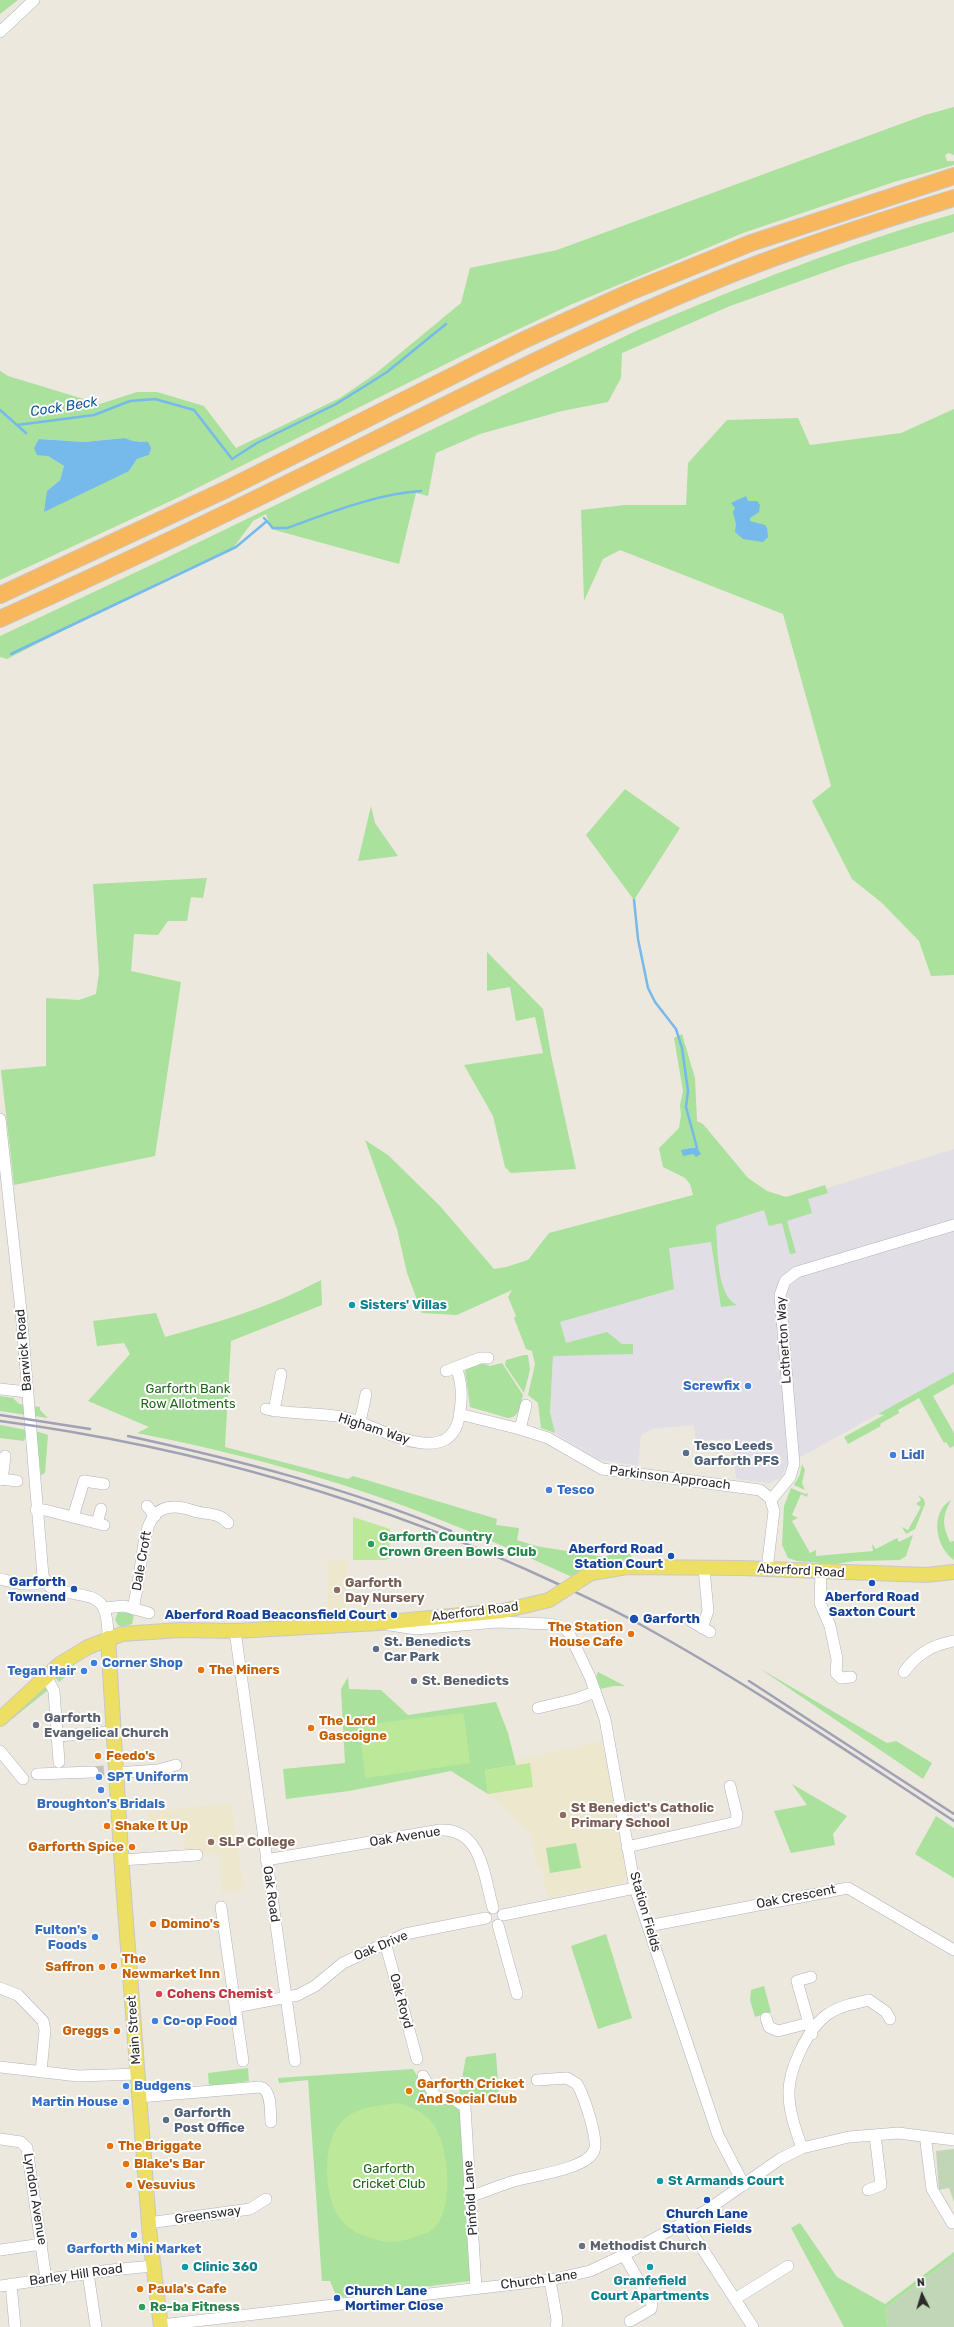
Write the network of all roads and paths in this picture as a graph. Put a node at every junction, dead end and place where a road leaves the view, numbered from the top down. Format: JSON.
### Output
{"nodes":[{"id":1,"x":34,"y":0,"type":"edge"},
{"id":2,"x":0,"y":32,"type":"edge"},
{"id":3,"x":954,"y":176,"type":"edge"},
{"id":4,"x":954,"y":198,"type":"edge"},
{"id":5,"x":0,"y":595,"type":"edge"},
{"id":6,"x":0,"y":619,"type":"edge"},
{"id":7,"x":0,"y":1119,"type":"edge"},
{"id":8,"x":954,"y":1225,"type":"edge"},
{"id":9,"x":488,"y":1358,"type":"dead end"},
{"id":10,"x":281,"y":1374,"type":"dead end"},
{"id":11,"x":0,"y":1389,"type":"edge"},
{"id":12,"x":27,"y":1392,"type":"junction"},
{"id":13,"x":366,"y":1394,"type":"dead end"},
{"id":14,"x":526,"y":1405,"type":"dead end"},
{"id":15,"x":459,"y":1414,"type":"junction"},
{"id":16,"x":360,"y":1422,"type":"junction"},
{"id":17,"x":520,"y":1429,"type":"junction"},
{"id":18,"x":5,"y":1456,"type":"dead end"},
{"id":19,"x":1,"y":1480,"type":"edge"},
{"id":20,"x":17,"y":1481,"type":"dead end"},
{"id":21,"x":104,"y":1484,"type":"dead end"},
{"id":22,"x":771,"y":1500,"type":"junction"},
{"id":23,"x":147,"y":1506,"type":"dead end"},
{"id":24,"x":101,"y":1509,"type":"dead end"},
{"id":25,"x":36,"y":1510,"type":"junction"},
{"id":26,"x":154,"y":1516,"type":"junction"},
{"id":27,"x":73,"y":1517,"type":"junction"},
{"id":28,"x":228,"y":1523,"type":"dead end"},
{"id":29,"x":704,"y":1569,"type":"junction"},
{"id":30,"x":767,"y":1569,"type":"junction"},
{"id":31,"x":821,"y":1572,"type":"junction"},
{"id":32,"x":954,"y":1572,"type":"edge"},
{"id":33,"x":0,"y":1579,"type":"edge"},
{"id":34,"x":44,"y":1581,"type":"junction"},
{"id":35,"x":105,"y":1608,"type":"junction"},
{"id":36,"x":133,"y":1609,"type":"junction"},
{"id":37,"x":149,"y":1613,"type":"dead end"},
{"id":38,"x":691,"y":1621,"type":"dead end"},
{"id":39,"x":379,"y":1623,"type":"junction"},
{"id":40,"x":235,"y":1631,"type":"junction"},
{"id":41,"x":108,"y":1638,"type":"junction"},
{"id":42,"x":954,"y":1641,"type":"edge"},
{"id":43,"x":904,"y":1672,"type":"dead end"},
{"id":44,"x":46,"y":1676,"type":"junction"},
{"id":45,"x":851,"y":1677,"type":"dead end"},
{"id":46,"x":595,"y":1692,"type":"junction"},
{"id":47,"x":538,"y":1708,"type":"dead end"},
{"id":48,"x":0,"y":1719,"type":"edge"},
{"id":49,"x":112,"y":1732,"type":"junction"},
{"id":50,"x":58,"y":1736,"type":"junction"},
{"id":51,"x":0,"y":1751,"type":"edge"},
{"id":52,"x":60,"y":1762,"type":"dead end"},
{"id":53,"x":176,"y":1765,"type":"dead end"},
{"id":54,"x":93,"y":1772,"type":"tunnel mouth"},
{"id":55,"x":112,"y":1772,"type":"junction"},
{"id":56,"x":38,"y":1774,"type":"dead end"},
{"id":57,"x":24,"y":1779,"type":"dead end"},
{"id":58,"x":730,"y":1786,"type":"dead end"},
{"id":59,"x":627,"y":1847,"type":"junction"},
{"id":60,"x":197,"y":1855,"type":"dead end"},
{"id":61,"x":121,"y":1860,"type":"junction"},
{"id":62,"x":266,"y":1860,"type":"junction"},
{"id":63,"x":635,"y":1888,"type":"junction"},
{"id":64,"x":221,"y":1907,"type":"dead end"},
{"id":65,"x":492,"y":1908,"type":"junction"},
{"id":66,"x":503,"y":1914,"type":"junction"},
{"id":67,"x":486,"y":1918,"type":"junction"},
{"id":68,"x":498,"y":1925,"type":"junction"},
{"id":69,"x":648,"y":1926,"type":"junction"},
{"id":70,"x":385,"y":1942,"type":"junction"},
{"id":71,"x":954,"y":1950,"type":"edge"},
{"id":72,"x":811,"y":1977,"type":"dead end"},
{"id":73,"x":0,"y":1988,"type":"edge"},
{"id":74,"x":517,"y":1994,"type":"dead end"},
{"id":75,"x":286,"y":1999,"type":"junction"},
{"id":76,"x":235,"y":2007,"type":"junction"},
{"id":77,"x":766,"y":2018,"type":"dead end"},
{"id":78,"x":890,"y":2019,"type":"dead end"},
{"id":79,"x":810,"y":2028,"type":"junction"},
{"id":80,"x":417,"y":2059,"type":"dead end"},
{"id":81,"x":243,"y":2061,"type":"dead end"},
{"id":82,"x":295,"y":2061,"type":"dead end"},
{"id":83,"x":0,"y":2067,"type":"edge"},
{"id":84,"x":41,"y":2072,"type":"junction"},
{"id":85,"x":138,"y":2074,"type":"junction"},
{"id":86,"x":423,"y":2076,"type":"dead end"},
{"id":87,"x":538,"y":2080,"type":"dead end"},
{"id":88,"x":139,"y":2097,"type":"junction"},
{"id":89,"x":271,"y":2122,"type":"dead end"},
{"id":90,"x":875,"y":2135,"type":"junction"},
{"id":91,"x":927,"y":2137,"type":"junction"},
{"id":92,"x":0,"y":2139,"type":"edge"},
{"id":93,"x":954,"y":2140,"type":"edge"},
{"id":94,"x":802,"y":2148,"type":"junction"},
{"id":95,"x":744,"y":2184,"type":"junction"},
{"id":96,"x":868,"y":2190,"type":"dead end"},
{"id":97,"x":472,"y":2196,"type":"junction"},
{"id":98,"x":266,"y":2199,"type":"dead end"},
{"id":99,"x":685,"y":2222,"type":"junction"},
{"id":100,"x":148,"y":2223,"type":"junction"},
{"id":101,"x":952,"y":2223,"type":"dead end"},
{"id":102,"x":42,"y":2244,"type":"junction"},
{"id":103,"x":0,"y":2250,"type":"edge"},
{"id":104,"x":624,"y":2255,"type":"junction"},
{"id":105,"x":153,"y":2266,"type":"junction"},
{"id":106,"x":788,"y":2266,"type":"dead end"},
{"id":107,"x":88,"y":2273,"type":"junction"},
{"id":108,"x":46,"y":2279,"type":"junction"},
{"id":109,"x":550,"y":2280,"type":"junction"},
{"id":110,"x":6,"y":2285,"type":"edge"},
{"id":111,"x":476,"y":2288,"type":"junction"},
{"id":112,"x":735,"y":2299,"type":"junction"},
{"id":113,"x":630,"y":2321,"type":"dead end"},
{"id":114,"x":208,"y":2324,"type":"edge"},
{"id":115,"x":161,"y":2326,"type":"edge"},
{"id":116,"x":750,"y":2326,"type":"edge"},
{"id":117,"x":15,"y":2327,"type":"edge"},
{"id":118,"x":96,"y":2327,"type":"edge"},
{"id":119,"x":556,"y":2327,"type":"edge"}],
"edges":[{"from":1,"to":2,"type":"street"},
{"from":3,"to":5,"type":"highway"},
{"from":4,"to":6,"type":"highway"},
{"from":7,"to":12,"type":"street","name":"Barwick Road"},
{"from":8,"to":22,"type":"street","name":"Lotherton Way"},
{"from":9,"to":15,"type":"street","name":"Higham Way"},
{"from":10,"to":16,"type":"street","name":"Higham Way"},
{"from":11,"to":12,"type":"street"},
{"from":12,"to":25,"type":"street","name":"Barwick Road"},
{"from":13,"to":16,"type":"street"},
{"from":14,"to":17,"type":"street"},
{"from":15,"to":16,"type":"street","name":"Higham Way"},
{"from":15,"to":17,"type":"street","name":"Parkinson Approach"},
{"from":17,"to":22,"type":"street","name":"Parkinson Approach"},
{"from":18,"to":19,"type":"street"},
{"from":19,"to":20,"type":"street"},
{"from":21,"to":27,"type":"street"},
{"from":22,"to":30,"type":"street"},
{"from":23,"to":26,"type":"street","name":"Dale Croft"},
{"from":24,"to":27,"type":"street"},
{"from":25,"to":27,"type":"street"},
{"from":25,"to":34,"type":"street","name":"Barwick Road"},
{"from":26,"to":28,"type":"street","name":"Dale Croft"},
{"from":26,"to":36,"type":"street","name":"Dale Croft"},
{"from":29,"to":30,"type":"main road","name":"Aberford Road"},
{"from":29,"to":38,"type":"street"},
{"from":29,"to":39,"type":"main road","name":"Aberford Road","bridge":true},
{"from":30,"to":31,"type":"main road","name":"Aberford Road"},
{"from":31,"to":32,"type":"main road","name":"Aberford Road"},
{"from":31,"to":45,"type":"street"},
{"from":33,"to":34,"type":"street"},
{"from":34,"to":35,"type":"street"},
{"from":35,"to":36,"type":"street"},
{"from":35,"to":41,"type":"street"},
{"from":36,"to":37,"type":"street"},
{"from":39,"to":40,"type":"main road","name":"Aberford Road"},
{"from":39,"to":46,"type":"street","name":"Station Fields"},
{"from":40,"to":41,"type":"main road","name":"Aberford Road"},
{"from":40,"to":62,"type":"street","name":"Oak Road"},
{"from":41,"to":44,"type":"main road","name":"Aberford Road"},
{"from":41,"to":49,"type":"main road","name":"Main Street"},
{"from":42,"to":43,"type":"street"},
{"from":44,"to":48,"type":"main road","name":"Aberford Road"},
{"from":44,"to":50,"type":"street"},
{"from":46,"to":47,"type":"street"},
{"from":46,"to":59,"type":"street","name":"Station Fields"},
{"from":49,"to":50,"type":"street"},
{"from":49,"to":55,"type":"main road","name":"Main Street"},
{"from":50,"to":52,"type":"street"},
{"from":51,"to":57,"type":"street"},
{"from":53,"to":55,"type":"street"},
{"from":54,"to":56,"type":"street"},
{"from":55,"to":61,"type":"main road","name":"Main Street"},
{"from":58,"to":59,"type":"street"},
{"from":59,"to":63,"type":"street","name":"Station Fields"},
{"from":60,"to":61,"type":"street"},
{"from":61,"to":85,"type":"main road","name":"Main Street"},
{"from":62,"to":65,"type":"street","name":"Oak Avenue"},
{"from":62,"to":75,"type":"street","name":"Oak Road"},
{"from":63,"to":66,"type":"street"},
{"from":63,"to":69,"type":"street","name":"Station Fields"},
{"from":64,"to":76,"type":"street"},
{"from":65,"to":66,"type":"street"},
{"from":65,"to":67,"type":"street"},
{"from":66,"to":68,"type":"street"},
{"from":67,"to":68,"type":"street"},
{"from":67,"to":70,"type":"street","name":"Oak Drive"},
{"from":68,"to":74,"type":"street"},
{"from":69,"to":71,"type":"street","name":"Oak Crescent"},
{"from":69,"to":95,"type":"street","name":"Station Fields"},
{"from":70,"to":75,"type":"street","name":"Oak Drive"},
{"from":70,"to":80,"type":"street","name":"Oak Royd"},
{"from":72,"to":79,"type":"street"},
{"from":73,"to":84,"type":"street"},
{"from":75,"to":76,"type":"street","name":"Oak Drive"},
{"from":75,"to":82,"type":"street","name":"Oak Road"},
{"from":76,"to":81,"type":"street"},
{"from":77,"to":79,"type":"street"},
{"from":78,"to":79,"type":"street"},
{"from":79,"to":94,"type":"street"},
{"from":83,"to":84,"type":"street"},
{"from":84,"to":85,"type":"street"},
{"from":85,"to":88,"type":"main road","name":"Main Street"},
{"from":86,"to":97,"type":"street","name":"Pinfold Lane"},
{"from":87,"to":97,"type":"street"},
{"from":88,"to":89,"type":"street"},
{"from":88,"to":100,"type":"main road","name":"Main Street"},
{"from":90,"to":91,"type":"street","name":"Church Lane"},
{"from":90,"to":94,"type":"street","name":"Church Lane"},
{"from":90,"to":96,"type":"street"},
{"from":91,"to":93,"type":"street","name":"Church Lane"},
{"from":91,"to":101,"type":"street"},
{"from":92,"to":102,"type":"street","name":"Lyndon Avenue"},
{"from":94,"to":95,"type":"street","name":"Church Lane"},
{"from":95,"to":99,"type":"street","name":"Church Lane"},
{"from":97,"to":111,"type":"street","name":"Pinfold Lane"},
{"from":98,"to":100,"type":"street","name":"Greensway"},
{"from":99,"to":104,"type":"street","name":"Church Lane"},
{"from":99,"to":112,"type":"street"},
{"from":100,"to":105,"type":"main road","name":"Main Street"},
{"from":102,"to":103,"type":"street"},
{"from":102,"to":108,"type":"street","name":"Lyndon Avenue"},
{"from":104,"to":109,"type":"street","name":"Church Lane"},
{"from":104,"to":113,"type":"street"},
{"from":105,"to":107,"type":"street","name":"Barley Hill Road"},
{"from":105,"to":115,"type":"main road","name":"Main Street"},
{"from":106,"to":112,"type":"street"},
{"from":107,"to":108,"type":"street","name":"Barley Hill Road"},
{"from":107,"to":118,"type":"street"},
{"from":108,"to":110,"type":"street","name":"Barley Hill Road"},
{"from":109,"to":111,"type":"street","name":"Church Lane"},
{"from":109,"to":119,"type":"street"},
{"from":110,"to":117,"type":"street"},
{"from":111,"to":114,"type":"street","name":"Church Lane"},
{"from":112,"to":116,"type":"street"},
{"from":114,"to":115,"type":"street","name":"Church Lane"}]}
